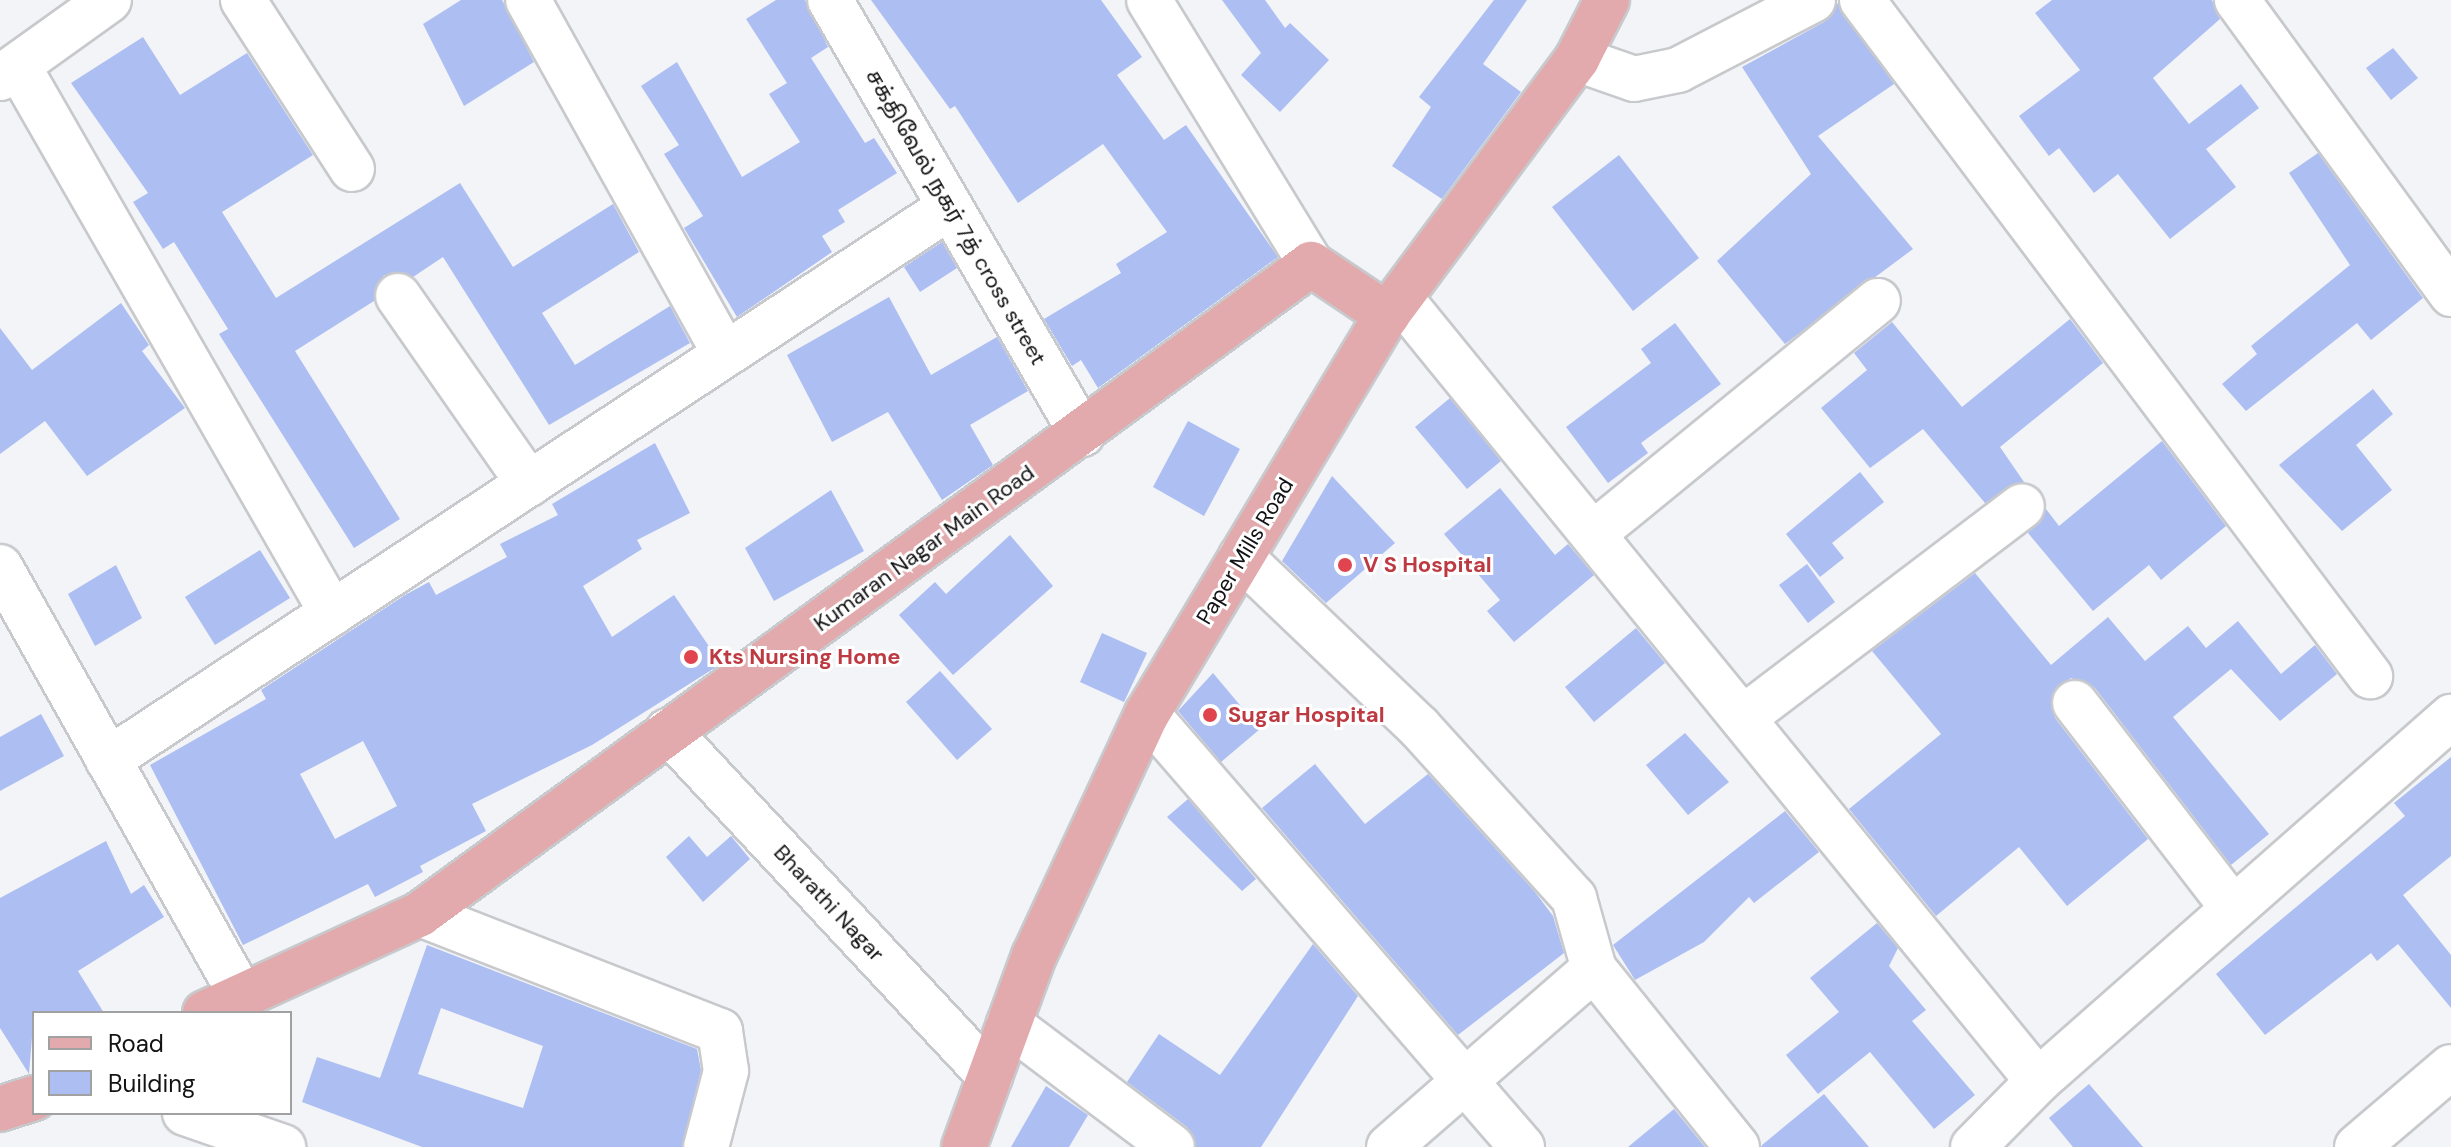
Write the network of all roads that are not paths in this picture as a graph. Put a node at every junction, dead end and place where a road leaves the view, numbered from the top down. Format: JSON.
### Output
{"nodes":[{"id":1,"x":109,"y":0,"type":"edge"},
{"id":2,"x":243,"y":0,"type":"edge"},
{"id":3,"x":528,"y":0,"type":"edge"},
{"id":4,"x":830,"y":0,"type":"edge"},
{"id":5,"x":1149,"y":0,"type":"edge"},
{"id":6,"x":1607,"y":0,"type":"edge"},
{"id":7,"x":1813,"y":0,"type":"edge"},
{"id":8,"x":1862,"y":0,"type":"edge"},
{"id":9,"x":2237,"y":0,"type":"edge"},
{"id":10,"x":1577,"y":59,"type":"junction"},
{"id":11,"x":5,"y":74,"type":"edge"},
{"id":12,"x":352,"y":169,"type":"dead end"},
{"id":13,"x":950,"y":207,"type":"junction"},
{"id":14,"x":1311,"y":264,"type":"junction"},
{"id":15,"x":2450,"y":290,"type":"edge"},
{"id":16,"x":398,"y":296,"type":"dead end"},
{"id":17,"x":1878,"y":301,"type":"dead end"},
{"id":18,"x":1394,"y":306,"type":"junction"},
{"id":19,"x":725,"y":354,"type":"junction"},
{"id":20,"x":1082,"y":434,"type":"junction"},
{"id":21,"x":529,"y":484,"type":"junction"},
{"id":22,"x":2022,"y":506,"type":"dead end"},
{"id":23,"x":1593,"y":534,"type":"junction"},
{"id":24,"x":1241,"y":557,"type":"junction"},
{"id":25,"x":0,"y":567,"type":"edge"},
{"id":26,"x":332,"y":613,"type":"junction"},
{"id":27,"x":2370,"y":676,"type":"dead end"},
{"id":28,"x":2075,"y":703,"type":"dead end"},
{"id":29,"x":1147,"y":714,"type":"junction"},
{"id":30,"x":1743,"y":718,"type":"junction"},
{"id":31,"x":2450,"y":721,"type":"edge"},
{"id":32,"x":668,"y":731,"type":"junction"},
{"id":33,"x":108,"y":760,"type":"junction"},
{"id":34,"x":2233,"y":908,"type":"junction"},
{"id":35,"x":420,"y":914,"type":"junction"},
{"id":36,"x":1594,"y":969,"type":"junction"},
{"id":37,"x":222,"y":1003,"type":"edge"},
{"id":38,"x":1009,"y":1024,"type":"junction"},
{"id":39,"x":2451,"y":1067,"type":"edge"},
{"id":40,"x":990,"y":1076,"type":"junction"},
{"id":41,"x":1465,"y":1081,"type":"junction"},
{"id":42,"x":2038,"y":1081,"type":"junction"},
{"id":43,"x":32,"y":1099,"type":"edge"},
{"id":44,"x":0,"y":1109,"type":"edge"},
{"id":45,"x":191,"y":1115,"type":"edge"},
{"id":46,"x":283,"y":1147,"type":"edge"},
{"id":47,"x":706,"y":1147,"type":"edge"},
{"id":48,"x":964,"y":1147,"type":"edge"},
{"id":49,"x":1172,"y":1147,"type":"edge"},
{"id":50,"x":1389,"y":1147,"type":"edge"},
{"id":51,"x":1522,"y":1147,"type":"edge"},
{"id":52,"x":1737,"y":1147,"type":"edge"},
{"id":53,"x":1973,"y":1147,"type":"edge"},
{"id":54,"x":2357,"y":1147,"type":"edge"}],
"edges":[{"from":1,"to":11,"type":"street"},
{"from":2,"to":12,"type":"street"},
{"from":3,"to":19,"type":"street"},
{"from":4,"to":13,"type":"street","name":"சக்திவேல் நகர் 7த் cross street"},
{"from":5,"to":14,"type":"street"},
{"from":6,"to":10,"type":"main road","name":"Paper Mills Road"},
{"from":7,"to":10,"type":"street"},
{"from":8,"to":27,"type":"street"},
{"from":9,"to":15,"type":"street"},
{"from":10,"to":18,"type":"main road","name":"Paper Mills Road"},
{"from":11,"to":26,"type":"street"},
{"from":13,"to":19,"type":"street"},
{"from":13,"to":20,"type":"street","name":"சக்திவேல் நகர் 7த் cross street"},
{"from":14,"to":18,"type":"main road"},
{"from":14,"to":20,"type":"main road","name":"Kumaran Nagar Main Road"},
{"from":16,"to":21,"type":"street"},
{"from":17,"to":23,"type":"street"},
{"from":18,"to":23,"type":"street"},
{"from":18,"to":24,"type":"main road","name":"Paper Mills Road"},
{"from":19,"to":21,"type":"street"},
{"from":20,"to":32,"type":"main road","name":"Kumaran Nagar Main Road"},
{"from":21,"to":26,"type":"street"},
{"from":22,"to":30,"type":"street"},
{"from":23,"to":30,"type":"street"},
{"from":24,"to":29,"type":"main road","name":"Paper Mills Road"},
{"from":24,"to":36,"type":"street"},
{"from":25,"to":33,"type":"street"},
{"from":26,"to":33,"type":"street"},
{"from":28,"to":34,"type":"street"},
{"from":29,"to":38,"type":"main road","name":"Paper Mills Road"},
{"from":29,"to":41,"type":"street"},
{"from":30,"to":42,"type":"street"},
{"from":31,"to":34,"type":"street"},
{"from":32,"to":35,"type":"main road","name":"Kumaran Nagar Main Road"},
{"from":32,"to":40,"type":"street","name":"Bharathi Nagar"},
{"from":33,"to":37,"type":"street"},
{"from":34,"to":42,"type":"street"},
{"from":35,"to":37,"type":"main road","name":"Kumaran Nagar Main Road"},
{"from":35,"to":47,"type":"street"},
{"from":36,"to":41,"type":"street"},
{"from":36,"to":52,"type":"street"},
{"from":38,"to":40,"type":"main road","name":"Paper Mills Road"},
{"from":38,"to":49,"type":"street"},
{"from":39,"to":54,"type":"street"},
{"from":40,"to":48,"type":"main road","name":"Paper Mills Road"},
{"from":41,"to":50,"type":"street"},
{"from":41,"to":51,"type":"street"},
{"from":42,"to":53,"type":"street"},
{"from":43,"to":44,"type":"main road"},
{"from":45,"to":46,"type":"street"}]}
